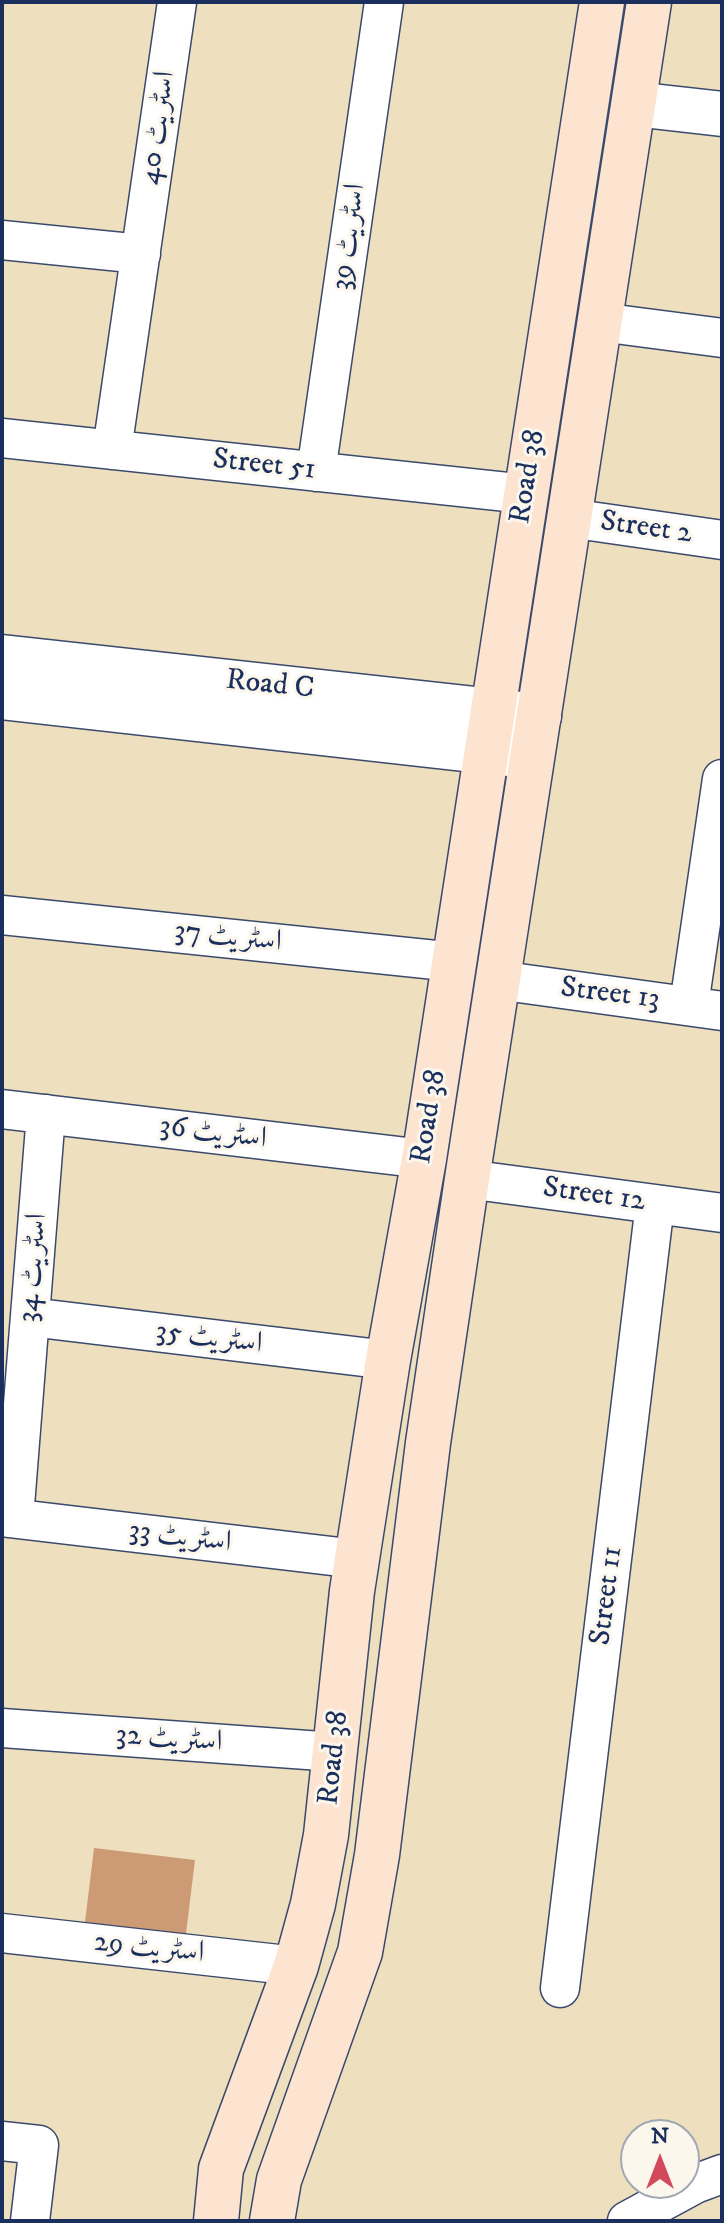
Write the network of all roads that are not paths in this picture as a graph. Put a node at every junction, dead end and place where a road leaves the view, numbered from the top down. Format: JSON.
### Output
{"nodes":[{"id":1,"x":177,"y":2,"type":"edge"},
{"id":2,"x":384,"y":2,"type":"edge"},
{"id":3,"x":602,"y":2,"type":"edge"},
{"id":4,"x":649,"y":2,"type":"edge"},
{"id":5,"x":634,"y":104,"type":"junction"},
{"id":6,"x":722,"y":114,"type":"edge"},
{"id":7,"x":2,"y":240,"type":"edge"},
{"id":8,"x":141,"y":254,"type":"junction"},
{"id":9,"x":600,"y":322,"type":"junction"},
{"id":10,"x":722,"y":338,"type":"edge"},
{"id":11,"x":2,"y":438,"type":"edge"},
{"id":12,"x":112,"y":450,"type":"junction"},
{"id":13,"x":316,"y":472,"type":"junction"},
{"id":14,"x":526,"y":494,"type":"junction"},
{"id":15,"x":569,"y":518,"type":"junction"},
{"id":16,"x":722,"y":540,"type":"edge"},
{"id":17,"x":2,"y":657,"type":"edge"},
{"id":18,"x":2,"y":697,"type":"edge"},
{"id":19,"x":490,"y":732,"type":"junction"},
{"id":20,"x":535,"y":737,"type":"junction"},
{"id":21,"x":722,"y":779,"type":"edge"},
{"id":22,"x":2,"y":915,"type":"edge"},
{"id":23,"x":455,"y":962,"type":"junction"},
{"id":24,"x":497,"y":980,"type":"junction"},
{"id":25,"x":705,"y":1008,"type":"edge"},
{"id":26,"x":2,"y":1109,"type":"edge"},
{"id":27,"x":46,"y":1114,"type":"junction"},
{"id":28,"x":424,"y":1159,"type":"junction"},
{"id":29,"x":467,"y":1179,"type":"junction"},
{"id":30,"x":655,"y":1204,"type":"junction"},
{"id":31,"x":722,"y":1213,"type":"edge"},
{"id":32,"x":30,"y":1317,"type":"junction"},
{"id":33,"x":388,"y":1360,"type":"junction"},
{"id":34,"x":8,"y":1518,"type":"edge"},
{"id":35,"x":357,"y":1559,"type":"junction"},
{"id":36,"x":2,"y":1728,"type":"edge"},
{"id":37,"x":335,"y":1752,"type":"junction"},
{"id":38,"x":2,"y":1933,"type":"edge"},
{"id":39,"x":296,"y":1966,"type":"junction"},
{"id":40,"x":560,"y":1988,"type":"dead end"},
{"id":41,"x":20,"y":2143,"type":"edge"},
{"id":42,"x":722,"y":2174,"type":"edge"},
{"id":43,"x":30,"y":2221,"type":"edge"},
{"id":44,"x":216,"y":2221,"type":"edge"},
{"id":45,"x":272,"y":2221,"type":"edge"},
{"id":46,"x":627,"y":2221,"type":"edge"}],
"edges":[{"from":1,"to":8,"type":"street","name":"اسٹریٹ 40"},
{"from":2,"to":13,"type":"street","name":"اسٹریٹ 39"},
{"from":3,"to":14,"type":"main road","name":"Road 38"},
{"from":4,"to":5,"type":"main road","name":"Road 38"},
{"from":5,"to":6,"type":"street"},
{"from":5,"to":9,"type":"main road","name":"Road 38"},
{"from":7,"to":8,"type":"street"},
{"from":8,"to":12,"type":"street","name":"اسٹریٹ 40"},
{"from":9,"to":10,"type":"street"},
{"from":9,"to":15,"type":"main road","name":"Road 38"},
{"from":11,"to":12,"type":"street","name":"Street 51"},
{"from":12,"to":13,"type":"street","name":"Street 51"},
{"from":13,"to":14,"type":"street","name":"Street 51"},
{"from":14,"to":19,"type":"main road","name":"Road 38"},
{"from":15,"to":16,"type":"street","name":"Street 2"},
{"from":15,"to":20,"type":"main road","name":"Road 38"},
{"from":17,"to":19,"type":"street","name":"Road C"},
{"from":18,"to":19,"type":"street","name":"Road C"},
{"from":19,"to":20,"type":"street"},
{"from":19,"to":23,"type":"main road","name":"Road 38"},
{"from":20,"to":24,"type":"main road","name":"Road 38"},
{"from":21,"to":25,"type":"street"},
{"from":22,"to":23,"type":"street","name":"اسٹریٹ 37"},
{"from":23,"to":28,"type":"main road","name":"Road 38"},
{"from":24,"to":25,"type":"street","name":"Street 13"},
{"from":24,"to":29,"type":"main road","name":"Road 38"},
{"from":26,"to":27,"type":"street","name":"اسٹریٹ 36"},
{"from":27,"to":28,"type":"street","name":"اسٹریٹ 36"},
{"from":27,"to":32,"type":"street","name":"اسٹریٹ 34"},
{"from":28,"to":33,"type":"main road","name":"Road 38"},
{"from":29,"to":30,"type":"street","name":"Street 12"},
{"from":29,"to":45,"type":"main road","name":"Road 38"},
{"from":30,"to":31,"type":"street","name":"Street 12"},
{"from":30,"to":40,"type":"street","name":"Street 11"},
{"from":32,"to":33,"type":"street","name":"اسٹریٹ 35"},
{"from":32,"to":34,"type":"street","name":"اسٹریٹ 34"},
{"from":33,"to":35,"type":"main road","name":"Road 38"},
{"from":34,"to":35,"type":"street","name":"اسٹریٹ 33"},
{"from":35,"to":37,"type":"main road","name":"Road 38"},
{"from":36,"to":37,"type":"street","name":"اسٹریٹ 32"},
{"from":37,"to":39,"type":"main road","name":"Road 38"},
{"from":38,"to":39,"type":"street","name":"اسٹریٹ 29"},
{"from":39,"to":44,"type":"main road","name":"Road 38"},
{"from":41,"to":43,"type":"street"},
{"from":42,"to":46,"type":"street"}]}
